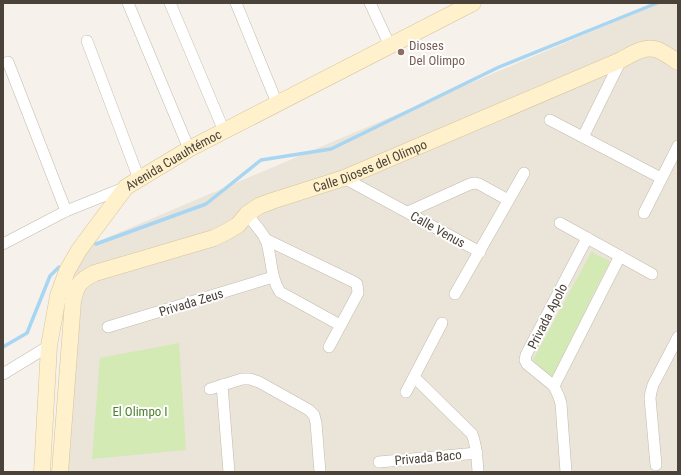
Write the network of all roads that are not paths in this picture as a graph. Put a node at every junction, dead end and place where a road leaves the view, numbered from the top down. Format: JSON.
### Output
{"nodes":[{"id":1,"x":128,"y":3,"type":"edge"},
{"id":2,"x":170,"y":3,"type":"edge"},
{"id":3,"x":236,"y":3,"type":"edge"},
{"id":4,"x":370,"y":3,"type":"edge"},
{"id":5,"x":472,"y":3,"type":"edge"},
{"id":6,"x":87,"y":41,"type":"dead end"},
{"id":7,"x":390,"y":46,"type":"junction"},
{"id":8,"x":621,"y":60,"type":"junction"},
{"id":9,"x":8,"y":62,"type":"dead end"},
{"id":10,"x":678,"y":62,"type":"edge"},
{"id":11,"x":277,"y":103,"type":"junction"},
{"id":12,"x":550,"y":120,"type":"dead end"},
{"id":13,"x":224,"y":131,"type":"junction"},
{"id":14,"x":583,"y":136,"type":"junction"},
{"id":15,"x":678,"y":146,"type":"edge"},
{"id":16,"x":189,"y":149,"type":"junction"},
{"id":17,"x":524,"y":173,"type":"dead end"},
{"id":18,"x":344,"y":178,"type":"junction"},
{"id":19,"x":661,"y":178,"type":"junction"},
{"id":20,"x":133,"y":183,"type":"junction"},
{"id":21,"x":508,"y":200,"type":"junction"},
{"id":22,"x":66,"y":211,"type":"junction"},
{"id":23,"x":408,"y":212,"type":"junction"},
{"id":24,"x":644,"y":213,"type":"dead end"},
{"id":25,"x":247,"y":214,"type":"junction"},
{"id":26,"x":560,"y":223,"type":"dead end"},
{"id":27,"x":587,"y":238,"type":"junction"},
{"id":28,"x":265,"y":239,"type":"junction"},
{"id":29,"x":3,"y":244,"type":"edge"},
{"id":30,"x":480,"y":252,"type":"junction"},
{"id":31,"x":620,"y":256,"type":"junction"},
{"id":32,"x":652,"y":274,"type":"dead end"},
{"id":33,"x":273,"y":277,"type":"junction"},
{"id":34,"x":455,"y":294,"type":"dead end"},
{"id":35,"x":442,"y":324,"type":"dead end"},
{"id":36,"x":340,"y":325,"type":"junction"},
{"id":37,"x":108,"y":327,"type":"dead end"},
{"id":38,"x":678,"y":337,"type":"edge"},
{"id":39,"x":49,"y":346,"type":"junction"},
{"id":40,"x":329,"y":347,"type":"dead end"},
{"id":41,"x":3,"y":374,"type":"edge"},
{"id":42,"x":414,"y":377,"type":"junction"},
{"id":43,"x":222,"y":385,"type":"junction"},
{"id":44,"x":554,"y":386,"type":"junction"},
{"id":45,"x":210,"y":389,"type":"dead end"},
{"id":46,"x":406,"y":392,"type":"dead end"},
{"id":47,"x":477,"y":453,"type":"junction"},
{"id":48,"x":379,"y":462,"type":"dead end"},
{"id":49,"x":656,"y":465,"type":"dead end"},
{"id":50,"x":42,"y":472,"type":"edge"},
{"id":51,"x":60,"y":472,"type":"edge"},
{"id":52,"x":229,"y":472,"type":"edge"},
{"id":53,"x":320,"y":472,"type":"edge"},
{"id":54,"x":478,"y":472,"type":"edge"},
{"id":55,"x":566,"y":472,"type":"edge"}],
"edges":[{"from":1,"to":16,"type":"street"},
{"from":2,"to":13,"type":"street"},
{"from":3,"to":11,"type":"street"},
{"from":4,"to":7,"type":"street"},
{"from":5,"to":7,"type":"main road","name":"Avenida Cuauhtémoc"},
{"from":6,"to":20,"type":"street"},
{"from":7,"to":11,"type":"main road","name":"Avenida Cuauhtémoc"},
{"from":8,"to":10,"type":"main road","name":"Calle Dioses del Olimpo"},
{"from":8,"to":14,"type":"street"},
{"from":8,"to":18,"type":"main road","name":"Calle Dioses del Olimpo"},
{"from":9,"to":22,"type":"street"},
{"from":11,"to":13,"type":"main road","name":"Avenida Cuauhtémoc"},
{"from":12,"to":14,"type":"street"},
{"from":13,"to":16,"type":"main road","name":"Avenida Cuauhtémoc"},
{"from":14,"to":19,"type":"street"},
{"from":15,"to":19,"type":"street"},
{"from":16,"to":20,"type":"main road","name":"Avenida Cuauhtémoc"},
{"from":17,"to":21,"type":"street","name":"Calle Venus"},
{"from":18,"to":23,"type":"street","name":"Calle Venus"},
{"from":18,"to":25,"type":"main road","name":"Calle Dioses del Olimpo"},
{"from":19,"to":24,"type":"street"},
{"from":20,"to":22,"type":"street"},
{"from":20,"to":39,"type":"main road","name":"Avenida Cuauhtémoc"},
{"from":21,"to":23,"type":"street"},
{"from":21,"to":30,"type":"street","name":"Calle Venus"},
{"from":22,"to":29,"type":"street"},
{"from":23,"to":30,"type":"street","name":"Calle Venus"},
{"from":25,"to":28,"type":"street"},
{"from":25,"to":51,"type":"main road","name":"Calle Dioses del Olimpo"},
{"from":26,"to":27,"type":"street"},
{"from":27,"to":31,"type":"street"},
{"from":27,"to":44,"type":"street","name":"Privada Apolo"},
{"from":28,"to":33,"type":"street"},
{"from":28,"to":36,"type":"street"},
{"from":30,"to":34,"type":"street"},
{"from":31,"to":32,"type":"street"},
{"from":31,"to":44,"type":"street"},
{"from":33,"to":36,"type":"street"},
{"from":33,"to":37,"type":"street","name":"Privada Zeus"},
{"from":35,"to":42,"type":"street"},
{"from":36,"to":40,"type":"street"},
{"from":38,"to":49,"type":"street"},
{"from":39,"to":41,"type":"street"},
{"from":39,"to":50,"type":"main road","name":"Avenida Cuauhtémoc"},
{"from":42,"to":46,"type":"street"},
{"from":42,"to":47,"type":"street","name":"Privada Baco"},
{"from":43,"to":45,"type":"street"},
{"from":43,"to":52,"type":"street"},
{"from":43,"to":53,"type":"street"},
{"from":44,"to":55,"type":"street"},
{"from":47,"to":48,"type":"street","name":"Privada Baco"},
{"from":47,"to":54,"type":"street","name":"Privada Baco"}]}
